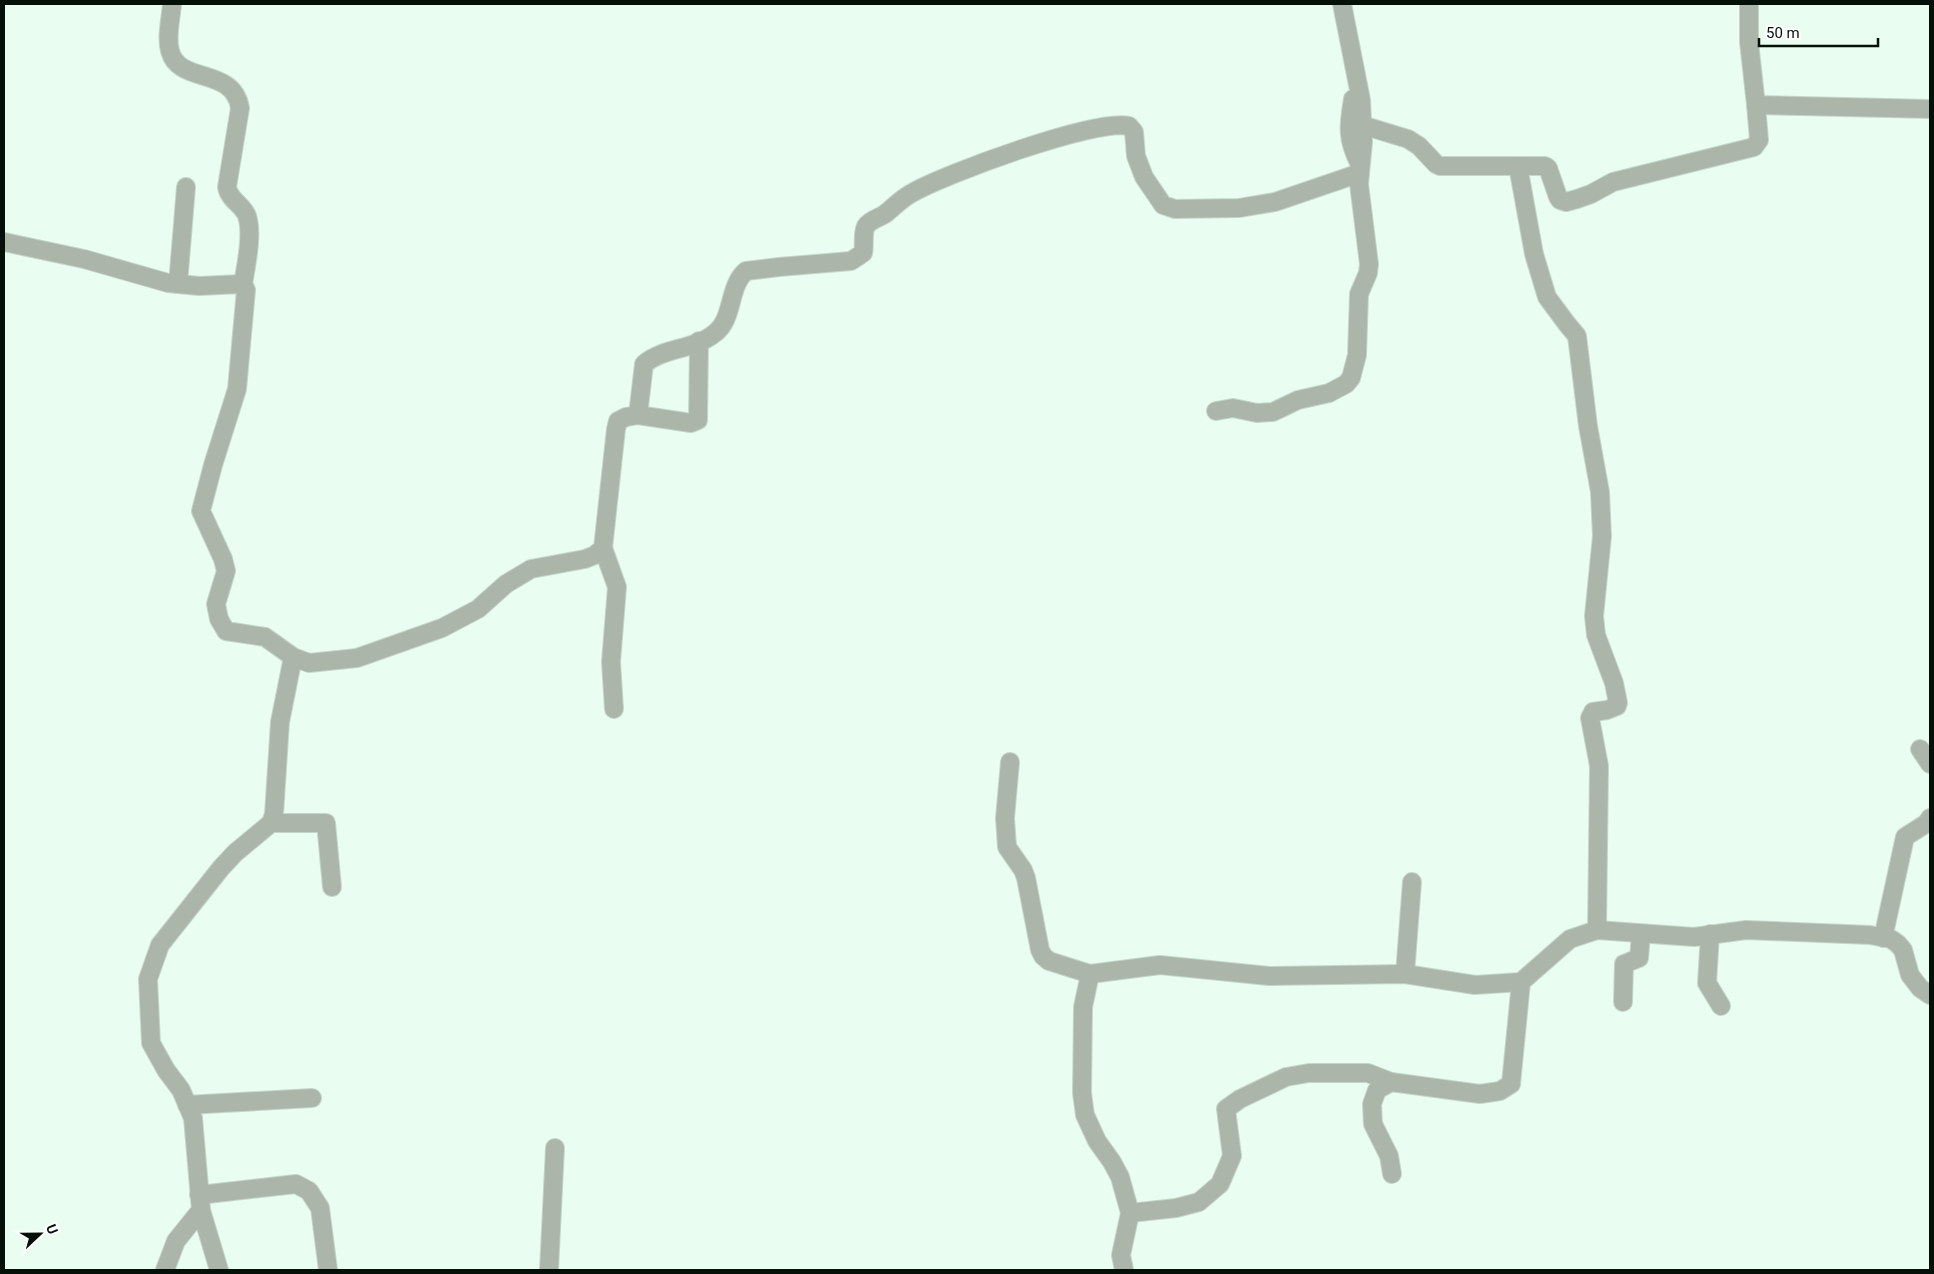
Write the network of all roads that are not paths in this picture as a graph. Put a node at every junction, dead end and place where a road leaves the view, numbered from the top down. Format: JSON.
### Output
{"nodes":[{"id":1,"x":172,"y":4,"type":"edge"},
{"id":2,"x":1342,"y":4,"type":"edge"},
{"id":3,"x":1750,"y":4,"type":"edge"},
{"id":4,"x":1356,"y":76,"type":"junction"},
{"id":5,"x":1756,"y":105,"type":"junction"},
{"id":6,"x":1930,"y":109,"type":"edge"},
{"id":7,"x":1362,"y":126,"type":"junction"},
{"id":8,"x":1518,"y":166,"type":"junction"},
{"id":9,"x":1361,"y":171,"type":"junction"},
{"id":10,"x":186,"y":187,"type":"dead end"},
{"id":11,"x":4,"y":242,"type":"edge"},
{"id":12,"x":178,"y":284,"type":"junction"},
{"id":13,"x":243,"y":284,"type":"junction"},
{"id":14,"x":698,"y":342,"type":"junction"},
{"id":15,"x":1216,"y":411,"type":"dead end"},
{"id":16,"x":638,"y":415,"type":"junction"},
{"id":17,"x":603,"y":548,"type":"junction"},
{"id":18,"x":293,"y":657,"type":"junction"},
{"id":19,"x":614,"y":710,"type":"dead end"},
{"id":20,"x":1920,"y":749,"type":"dead end"},
{"id":21,"x":1010,"y":762,"type":"dead end"},
{"id":22,"x":1930,"y":764,"type":"edge"},
{"id":23,"x":1930,"y":818,"type":"edge"},
{"id":24,"x":271,"y":823,"type":"junction"},
{"id":25,"x":1412,"y":882,"type":"dead end"},
{"id":26,"x":332,"y":887,"type":"dead end"},
{"id":27,"x":1597,"y":930,"type":"junction"},
{"id":28,"x":1641,"y":934,"type":"junction"},
{"id":29,"x":1710,"y":934,"type":"junction"},
{"id":30,"x":1883,"y":938,"type":"junction"},
{"id":31,"x":1090,"y":974,"type":"junction"},
{"id":32,"x":1405,"y":974,"type":"junction"},
{"id":33,"x":1521,"y":982,"type":"junction"},
{"id":34,"x":1930,"y":995,"type":"edge"},
{"id":35,"x":1623,"y":1002,"type":"dead end"},
{"id":36,"x":1720,"y":1006,"type":"dead end"},
{"id":37,"x":1391,"y":1082,"type":"junction"},
{"id":38,"x":312,"y":1098,"type":"dead end"},
{"id":39,"x":187,"y":1105,"type":"junction"},
{"id":40,"x":555,"y":1148,"type":"dead end"},
{"id":41,"x":1392,"y":1174,"type":"dead end"},
{"id":42,"x":200,"y":1202,"type":"junction"},
{"id":43,"x":1130,"y":1213,"type":"junction"},
{"id":44,"x":165,"y":1270,"type":"edge"},
{"id":45,"x":219,"y":1270,"type":"edge"},
{"id":46,"x":328,"y":1270,"type":"edge"},
{"id":47,"x":549,"y":1270,"type":"edge"},
{"id":48,"x":1124,"y":1270,"type":"edge"}],
"edges":[{"from":1,"to":13,"type":"street"},
{"from":2,"to":4,"type":"street"},
{"from":3,"to":5,"type":"street"},
{"from":4,"to":7,"type":"street"},
{"from":4,"to":9,"type":"street"},
{"from":5,"to":6,"type":"street"},
{"from":5,"to":8,"type":"street"},
{"from":7,"to":8,"type":"street"},
{"from":7,"to":9,"type":"street"},
{"from":8,"to":27,"type":"street"},
{"from":9,"to":14,"type":"street"},
{"from":9,"to":15,"type":"street"},
{"from":10,"to":12,"type":"street"},
{"from":11,"to":12,"type":"street"},
{"from":12,"to":13,"type":"street"},
{"from":13,"to":18,"type":"street"},
{"from":14,"to":16,"type":"street"},
{"from":14,"to":16,"type":"street"},
{"from":16,"to":17,"type":"street"},
{"from":17,"to":18,"type":"street"},
{"from":17,"to":19,"type":"street"},
{"from":18,"to":24,"type":"street"},
{"from":20,"to":22,"type":"street"},
{"from":21,"to":31,"type":"street"},
{"from":23,"to":30,"type":"street"},
{"from":24,"to":26,"type":"street"},
{"from":24,"to":39,"type":"street"},
{"from":25,"to":32,"type":"street"},
{"from":27,"to":28,"type":"street"},
{"from":27,"to":33,"type":"street"},
{"from":28,"to":29,"type":"street"},
{"from":28,"to":35,"type":"street"},
{"from":29,"to":30,"type":"street"},
{"from":29,"to":36,"type":"street"},
{"from":30,"to":34,"type":"street"},
{"from":31,"to":32,"type":"street"},
{"from":31,"to":43,"type":"street"},
{"from":32,"to":33,"type":"street"},
{"from":33,"to":37,"type":"street"},
{"from":37,"to":41,"type":"street"},
{"from":37,"to":43,"type":"street"},
{"from":38,"to":39,"type":"street"},
{"from":39,"to":42,"type":"street"},
{"from":40,"to":47,"type":"street"},
{"from":42,"to":44,"type":"street"},
{"from":42,"to":45,"type":"street"},
{"from":42,"to":46,"type":"street"},
{"from":43,"to":48,"type":"street"}]}
